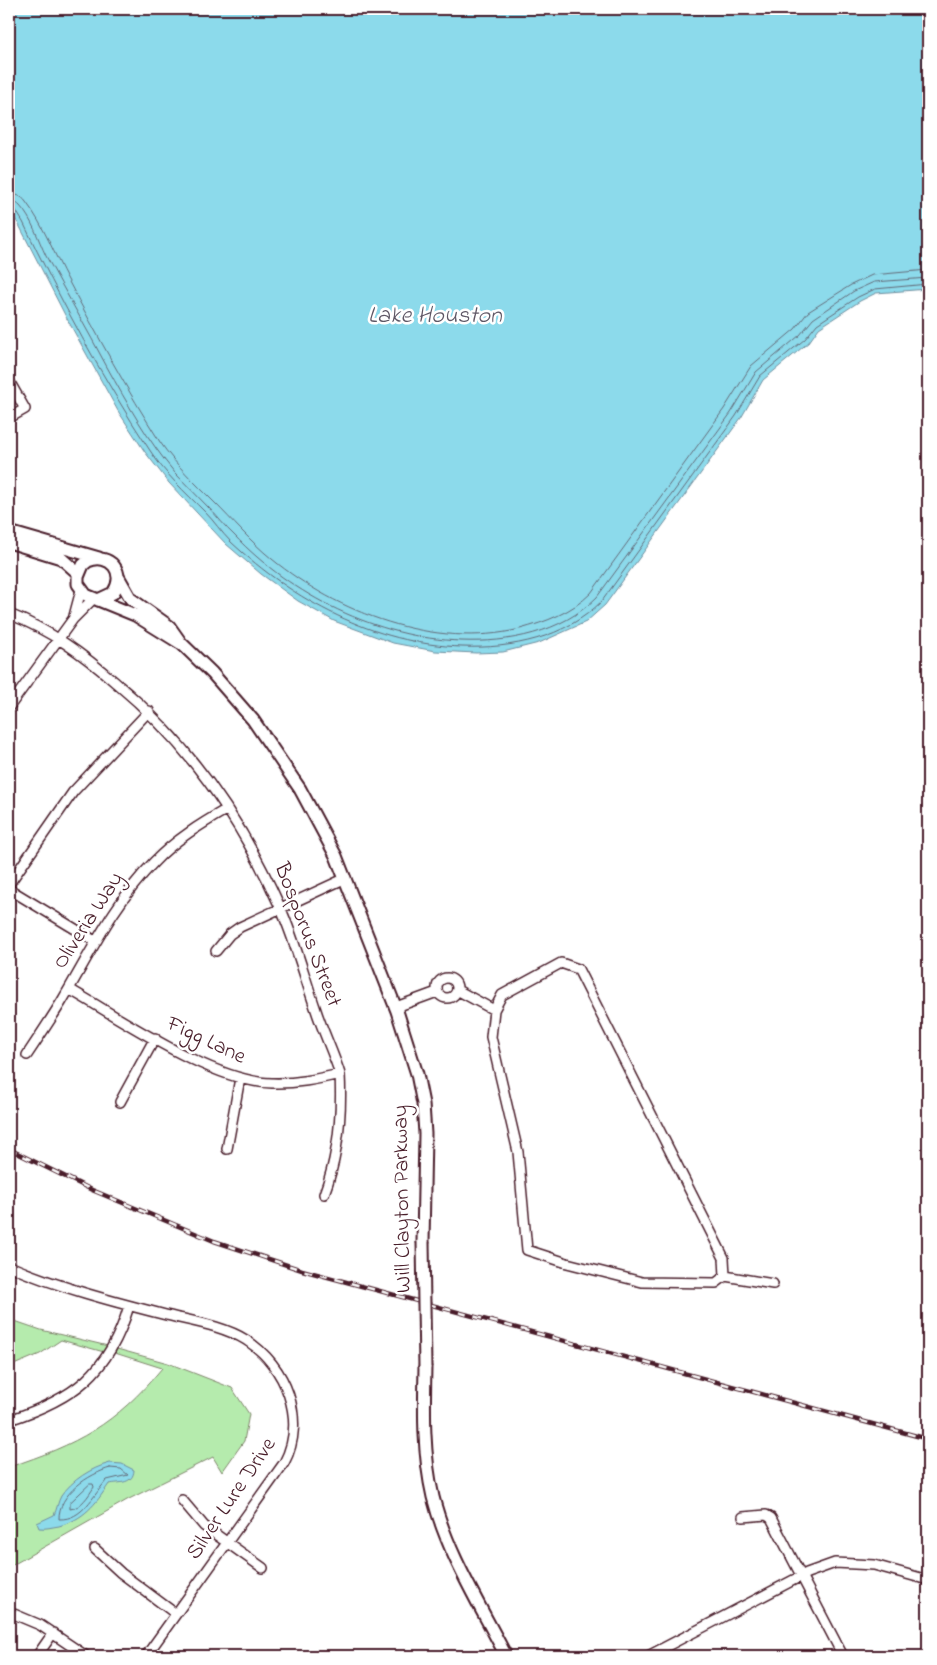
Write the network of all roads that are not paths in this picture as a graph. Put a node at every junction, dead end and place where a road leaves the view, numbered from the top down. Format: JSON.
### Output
{"nodes":[{"id":1,"x":9,"y":381,"type":"edge"},
{"id":2,"x":9,"y":418,"type":"edge"},
{"id":3,"x":9,"y":532,"type":"edge"},
{"id":4,"x":9,"y":542,"type":"edge"},
{"id":5,"x":99,"y":558,"type":"junction"},
{"id":6,"x":78,"y":574,"type":"junction"},
{"id":7,"x":119,"y":578,"type":"junction"},
{"id":8,"x":81,"y":590,"type":"junction"},
{"id":9,"x":96,"y":599,"type":"junction"},
{"id":10,"x":9,"y":614,"type":"edge"},
{"id":11,"x":73,"y":619,"type":"junction"},
{"id":12,"x":60,"y":638,"type":"junction"},
{"id":13,"x":180,"y":643,"type":"junction"},
{"id":14,"x":9,"y":707,"type":"edge"},
{"id":15,"x":148,"y":711,"type":"junction"},
{"id":16,"x":227,"y":809,"type":"junction"},
{"id":17,"x":346,"y":878,"type":"junction"},
{"id":18,"x":9,"y":884,"type":"edge"},
{"id":19,"x":9,"y":889,"type":"edge"},
{"id":20,"x":280,"y":907,"type":"junction"},
{"id":21,"x":95,"y":941,"type":"junction"},
{"id":22,"x":216,"y":951,"type":"dead end"},
{"id":23,"x":69,"y":989,"type":"junction"},
{"id":24,"x":457,"y":990,"type":"junction"},
{"id":25,"x":437,"y":992,"type":"junction"},
{"id":26,"x":396,"y":1007,"type":"junction"},
{"id":27,"x":494,"y":1010,"type":"junction"},
{"id":28,"x":155,"y":1038,"type":"junction"},
{"id":29,"x":28,"y":1055,"type":"dead end"},
{"id":30,"x":340,"y":1074,"type":"junction"},
{"id":31,"x":240,"y":1078,"type":"junction"},
{"id":32,"x":120,"y":1102,"type":"dead end"},
{"id":33,"x":227,"y":1149,"type":"dead end"},
{"id":34,"x":324,"y":1194,"type":"dead end"},
{"id":35,"x":9,"y":1266,"type":"edge"},
{"id":36,"x":725,"y":1276,"type":"junction"},
{"id":37,"x":773,"y":1284,"type":"dead end"},
{"id":38,"x":129,"y":1306,"type":"junction"},
{"id":39,"x":9,"y":1420,"type":"edge"},
{"id":40,"x":182,"y":1500,"type":"dead end"},
{"id":41,"x":743,"y":1517,"type":"dead end"},
{"id":42,"x":227,"y":1542,"type":"junction"},
{"id":43,"x":95,"y":1548,"type":"dead end"},
{"id":44,"x":263,"y":1568,"type":"dead end"},
{"id":45,"x":801,"y":1576,"type":"junction"},
{"id":46,"x":928,"y":1580,"type":"edge"},
{"id":47,"x":9,"y":1612,"type":"edge"},
{"id":48,"x":176,"y":1614,"type":"junction"},
{"id":49,"x":54,"y":1633,"type":"junction"},
{"id":50,"x":37,"y":1656,"type":"edge"},
{"id":51,"x":86,"y":1656,"type":"edge"},
{"id":52,"x":146,"y":1656,"type":"edge"},
{"id":53,"x":506,"y":1656,"type":"edge"},
{"id":54,"x":648,"y":1656,"type":"edge"},
{"id":55,"x":844,"y":1656,"type":"edge"}],
"edges":[{"from":1,"to":2,"type":"street"},
{"from":3,"to":5,"type":"street"},
{"from":4,"to":6,"type":"street"},
{"from":5,"to":6,"type":"street"},
{"from":5,"to":7,"type":"street"},
{"from":6,"to":8,"type":"street"},
{"from":7,"to":9,"type":"street"},
{"from":7,"to":13,"type":"street","name":"Will Clayton Parkway"},
{"from":8,"to":9,"type":"street"},
{"from":8,"to":11,"type":"street"},
{"from":9,"to":11,"type":"street"},
{"from":9,"to":13,"type":"street","name":"Will Clayton Parkway"},
{"from":10,"to":12,"type":"street","name":"Bosporus Street"},
{"from":11,"to":12,"type":"street"},
{"from":12,"to":14,"type":"street"},
{"from":12,"to":15,"type":"street","name":"Bosporus Street"},
{"from":13,"to":17,"type":"street","name":"Will Clayton Parkway"},
{"from":15,"to":16,"type":"street","name":"Bosporus Street"},
{"from":15,"to":18,"type":"street"},
{"from":16,"to":20,"type":"street","name":"Bosporus Street"},
{"from":16,"to":21,"type":"street","name":"Oliveria Way"},
{"from":17,"to":20,"type":"street"},
{"from":17,"to":26,"type":"street","name":"Will Clayton Parkway"},
{"from":19,"to":21,"type":"street"},
{"from":20,"to":22,"type":"street"},
{"from":20,"to":30,"type":"street","name":"Bosporus Street"},
{"from":21,"to":23,"type":"street","name":"Oliveria Way"},
{"from":23,"to":28,"type":"street","name":"Figg Lane"},
{"from":23,"to":29,"type":"street","name":"Oliveria Way"},
{"from":24,"to":25,"type":"street"},
{"from":24,"to":25,"type":"street"},
{"from":24,"to":27,"type":"street"},
{"from":25,"to":26,"type":"street"},
{"from":26,"to":53,"type":"street","name":"Will Clayton Parkway","bridge":true},
{"from":27,"to":36,"type":"street"},
{"from":27,"to":36,"type":"street"},
{"from":28,"to":31,"type":"street","name":"Figg Lane"},
{"from":28,"to":32,"type":"street"},
{"from":30,"to":31,"type":"street","name":"Figg Lane"},
{"from":30,"to":34,"type":"street","name":"Bosporus Street"},
{"from":31,"to":33,"type":"street"},
{"from":35,"to":38,"type":"street","name":"Silver Lure Drive"},
{"from":36,"to":37,"type":"street"},
{"from":38,"to":39,"type":"street"},
{"from":38,"to":42,"type":"street","name":"Silver Lure Drive"},
{"from":40,"to":42,"type":"street"},
{"from":41,"to":45,"type":"street"},
{"from":42,"to":44,"type":"street"},
{"from":42,"to":48,"type":"street","name":"Silver Lure Drive"},
{"from":43,"to":48,"type":"street"},
{"from":45,"to":46,"type":"street"},
{"from":45,"to":54,"type":"street"},
{"from":45,"to":55,"type":"street"},
{"from":47,"to":49,"type":"street"},
{"from":48,"to":52,"type":"street","name":"Silver Lure Drive"},
{"from":49,"to":50,"type":"street"},
{"from":49,"to":51,"type":"street"}]}
